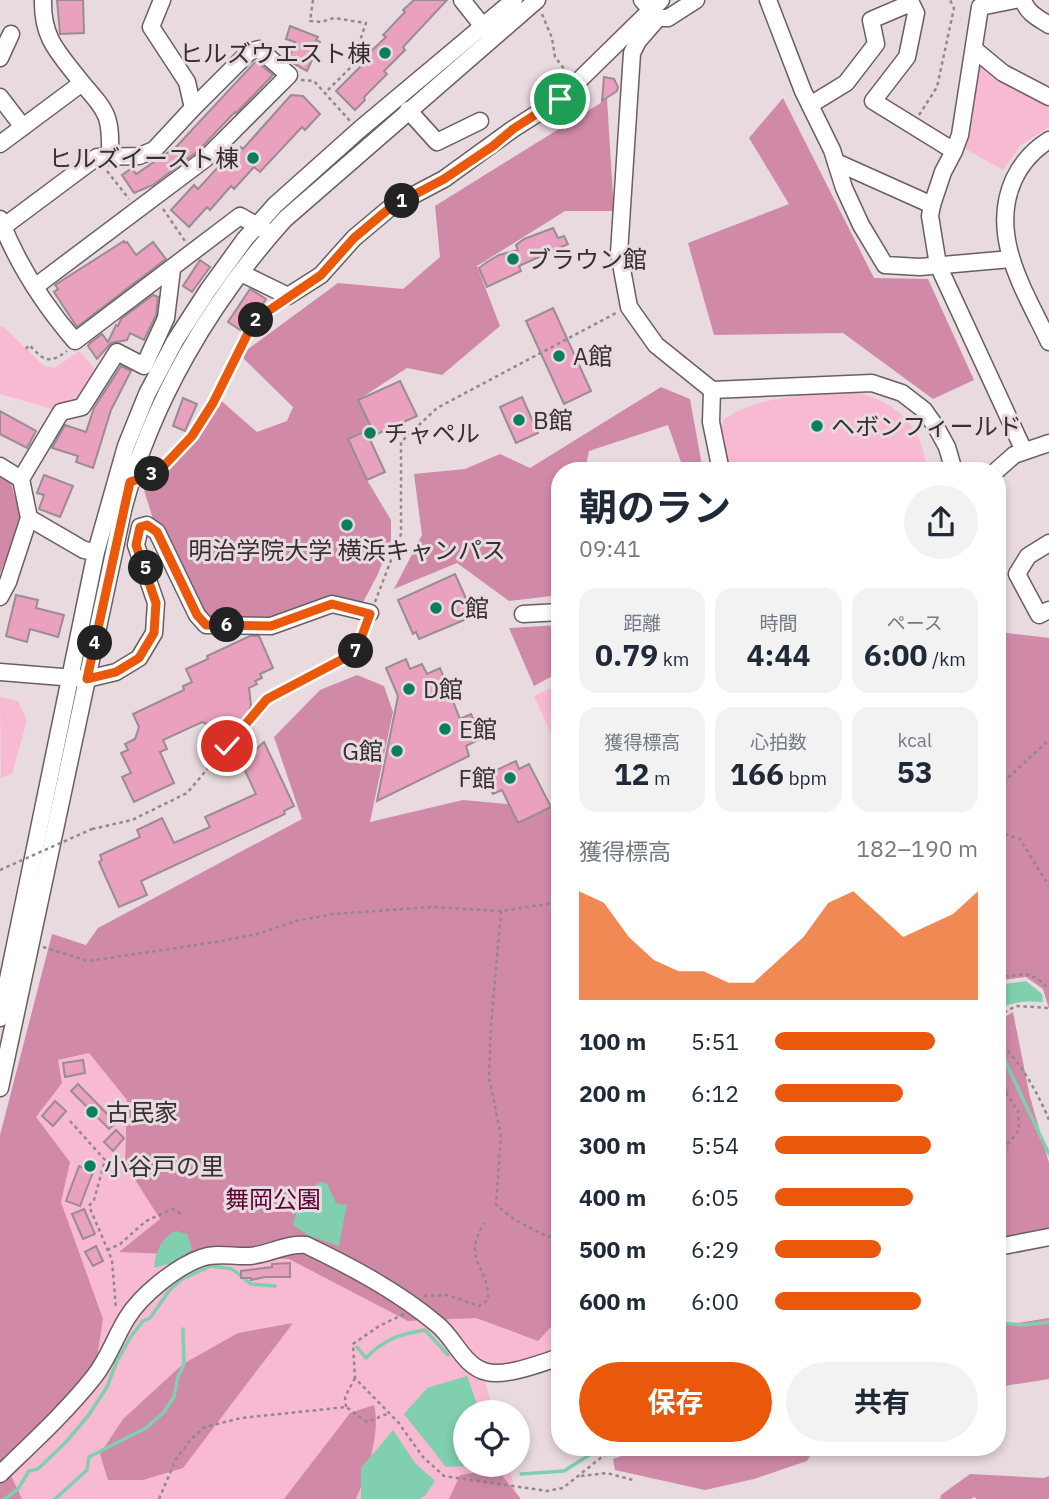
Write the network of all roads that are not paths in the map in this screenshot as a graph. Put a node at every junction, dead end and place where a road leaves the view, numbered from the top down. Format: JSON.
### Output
{"nodes":[{"id":1,"x":43,"y":0,"type":"edge"},
{"id":2,"x":162,"y":0,"type":"edge"},
{"id":3,"x":462,"y":0,"type":"edge"},
{"id":4,"x":514,"y":0,"type":"edge"},
{"id":5,"x":696,"y":0,"type":"edge"},
{"id":6,"x":768,"y":0,"type":"edge"},
{"id":7,"x":1015,"y":0,"type":"edge"},
{"id":8,"x":1023,"y":0,"type":"edge"},
{"id":9,"x":536,"y":1,"type":"edge"},
{"id":10,"x":653,"y":7,"type":"edge"},
{"id":11,"x":1049,"y":25,"type":"edge"},
{"id":12,"x":488,"y":33,"type":"junction"},
{"id":13,"x":11,"y":34,"type":"dead end"},
{"id":14,"x":974,"y":48,"type":"junction"},
{"id":15,"x":0,"y":58,"type":"edge"},
{"id":16,"x":82,"y":83,"type":"junction"},
{"id":17,"x":846,"y":83,"type":"junction"},
{"id":18,"x":0,"y":97,"type":"edge"},
{"id":19,"x":1049,"y":97,"type":"edge"},
{"id":20,"x":873,"y":101,"type":"junction"},
{"id":21,"x":810,"y":105,"type":"junction"},
{"id":22,"x":193,"y":108,"type":"junction"},
{"id":23,"x":408,"y":110,"type":"junction"},
{"id":24,"x":480,"y":121,"type":"dead end"},
{"id":25,"x":23,"y":127,"type":"junction"},
{"id":26,"x":1049,"y":140,"type":"edge"},
{"id":27,"x":0,"y":144,"type":"edge"},
{"id":28,"x":954,"y":151,"type":"junction"},
{"id":29,"x":103,"y":156,"type":"junction"},
{"id":30,"x":836,"y":162,"type":"junction"},
{"id":31,"x":932,"y":205,"type":"junction"},
{"id":32,"x":1,"y":223,"type":"edge"},
{"id":33,"x":265,"y":229,"type":"junction"},
{"id":34,"x":1011,"y":259,"type":"junction"},
{"id":35,"x":938,"y":265,"type":"junction"},
{"id":36,"x":172,"y":269,"type":"junction"},
{"id":37,"x":241,"y":273,"type":"junction"},
{"id":38,"x":36,"y":286,"type":"junction"},
{"id":39,"x":1049,"y":342,"type":"edge"},
{"id":40,"x":712,"y":390,"type":"junction"},
{"id":41,"x":1049,"y":443,"type":"edge"},
{"id":42,"x":1024,"y":452,"type":"junction"},
{"id":43,"x":719,"y":462,"type":"edge"},
{"id":44,"x":951,"y":462,"type":"edge"},
{"id":45,"x":1006,"y":462,"type":"edge"},
{"id":46,"x":0,"y":466,"type":"edge"},
{"id":47,"x":21,"y":479,"type":"junction"},
{"id":48,"x":29,"y":518,"type":"junction"},
{"id":49,"x":1049,"y":543,"type":"edge"},
{"id":50,"x":96,"y":552,"type":"junction"},
{"id":51,"x":0,"y":597,"type":"edge"},
{"id":52,"x":1049,"y":610,"type":"edge"},
{"id":53,"x":551,"y":612,"type":"edge"},
{"id":54,"x":370,"y":614,"type":"road end"},
{"id":55,"x":523,"y":614,"type":"dead end"},
{"id":56,"x":0,"y":672,"type":"edge"},
{"id":57,"x":79,"y":679,"type":"junction"},
{"id":58,"x":4,"y":1013,"type":"edge"},
{"id":59,"x":0,"y":1088,"type":"edge"},
{"id":60,"x":1049,"y":1237,"type":"edge"},
{"id":61,"x":1006,"y":1246,"type":"edge"},
{"id":62,"x":551,"y":1359,"type":"edge"},
{"id":63,"x":0,"y":1474,"type":"edge"}],
"edges":[{"from":1,"to":16,"type":"street"},
{"from":2,"to":22,"type":"street"},
{"from":3,"to":12,"type":"street"},
{"from":4,"to":12,"type":"street"},
{"from":5,"to":10,"type":"street"},
{"from":6,"to":21,"type":"street"},
{"from":7,"to":14,"type":"street"},
{"from":8,"to":11,"type":"street"},
{"from":9,"to":12,"type":"street"},
{"from":10,"to":37,"type":"street"},
{"from":10,"to":40,"type":"street"},
{"from":12,"to":23,"type":"street"},
{"from":12,"to":33,"type":"street"},
{"from":13,"to":15,"type":"street"},
{"from":14,"to":19,"type":"street"},
{"from":14,"to":28,"type":"street"},
{"from":16,"to":25,"type":"street"},
{"from":16,"to":29,"type":"street"},
{"from":17,"to":20,"type":"street"},
{"from":17,"to":20,"type":"street"},
{"from":17,"to":21,"type":"street"},
{"from":18,"to":25,"type":"street"},
{"from":20,"to":28,"type":"street"},
{"from":21,"to":30,"type":"street"},
{"from":22,"to":29,"type":"street"},
{"from":22,"to":38,"type":"street"},
{"from":23,"to":24,"type":"street"},
{"from":23,"to":33,"type":"street"},
{"from":25,"to":27,"type":"street"},
{"from":26,"to":34,"type":"street"},
{"from":28,"to":31,"type":"street"},
{"from":29,"to":32,"type":"street"},
{"from":30,"to":31,"type":"street"},
{"from":30,"to":35,"type":"street"},
{"from":31,"to":35,"type":"street"},
{"from":32,"to":38,"type":"street"},
{"from":33,"to":36,"type":"street"},
{"from":33,"to":37,"type":"street"},
{"from":33,"to":50,"type":"street"},
{"from":34,"to":35,"type":"street"},
{"from":34,"to":39,"type":"street"},
{"from":35,"to":42,"type":"street"},
{"from":36,"to":38,"type":"street"},
{"from":36,"to":47,"type":"street"},
{"from":37,"to":57,"type":"street"},
{"from":40,"to":43,"type":"street"},
{"from":40,"to":44,"type":"street"},
{"from":41,"to":42,"type":"street"},
{"from":42,"to":45,"type":"street"},
{"from":46,"to":47,"type":"street"},
{"from":47,"to":48,"type":"street"},
{"from":48,"to":50,"type":"street"},
{"from":48,"to":51,"type":"street"},
{"from":49,"to":52,"type":"street"},
{"from":50,"to":57,"type":"street"},
{"from":53,"to":55,"type":"street"},
{"from":54,"to":57,"type":"street"},
{"from":56,"to":57,"type":"street"},
{"from":57,"to":58,"type":"street"},
{"from":57,"to":58,"type":"street"},
{"from":58,"to":59,"type":"street"},
{"from":60,"to":61,"type":"street"},
{"from":62,"to":63,"type":"street"}]}
